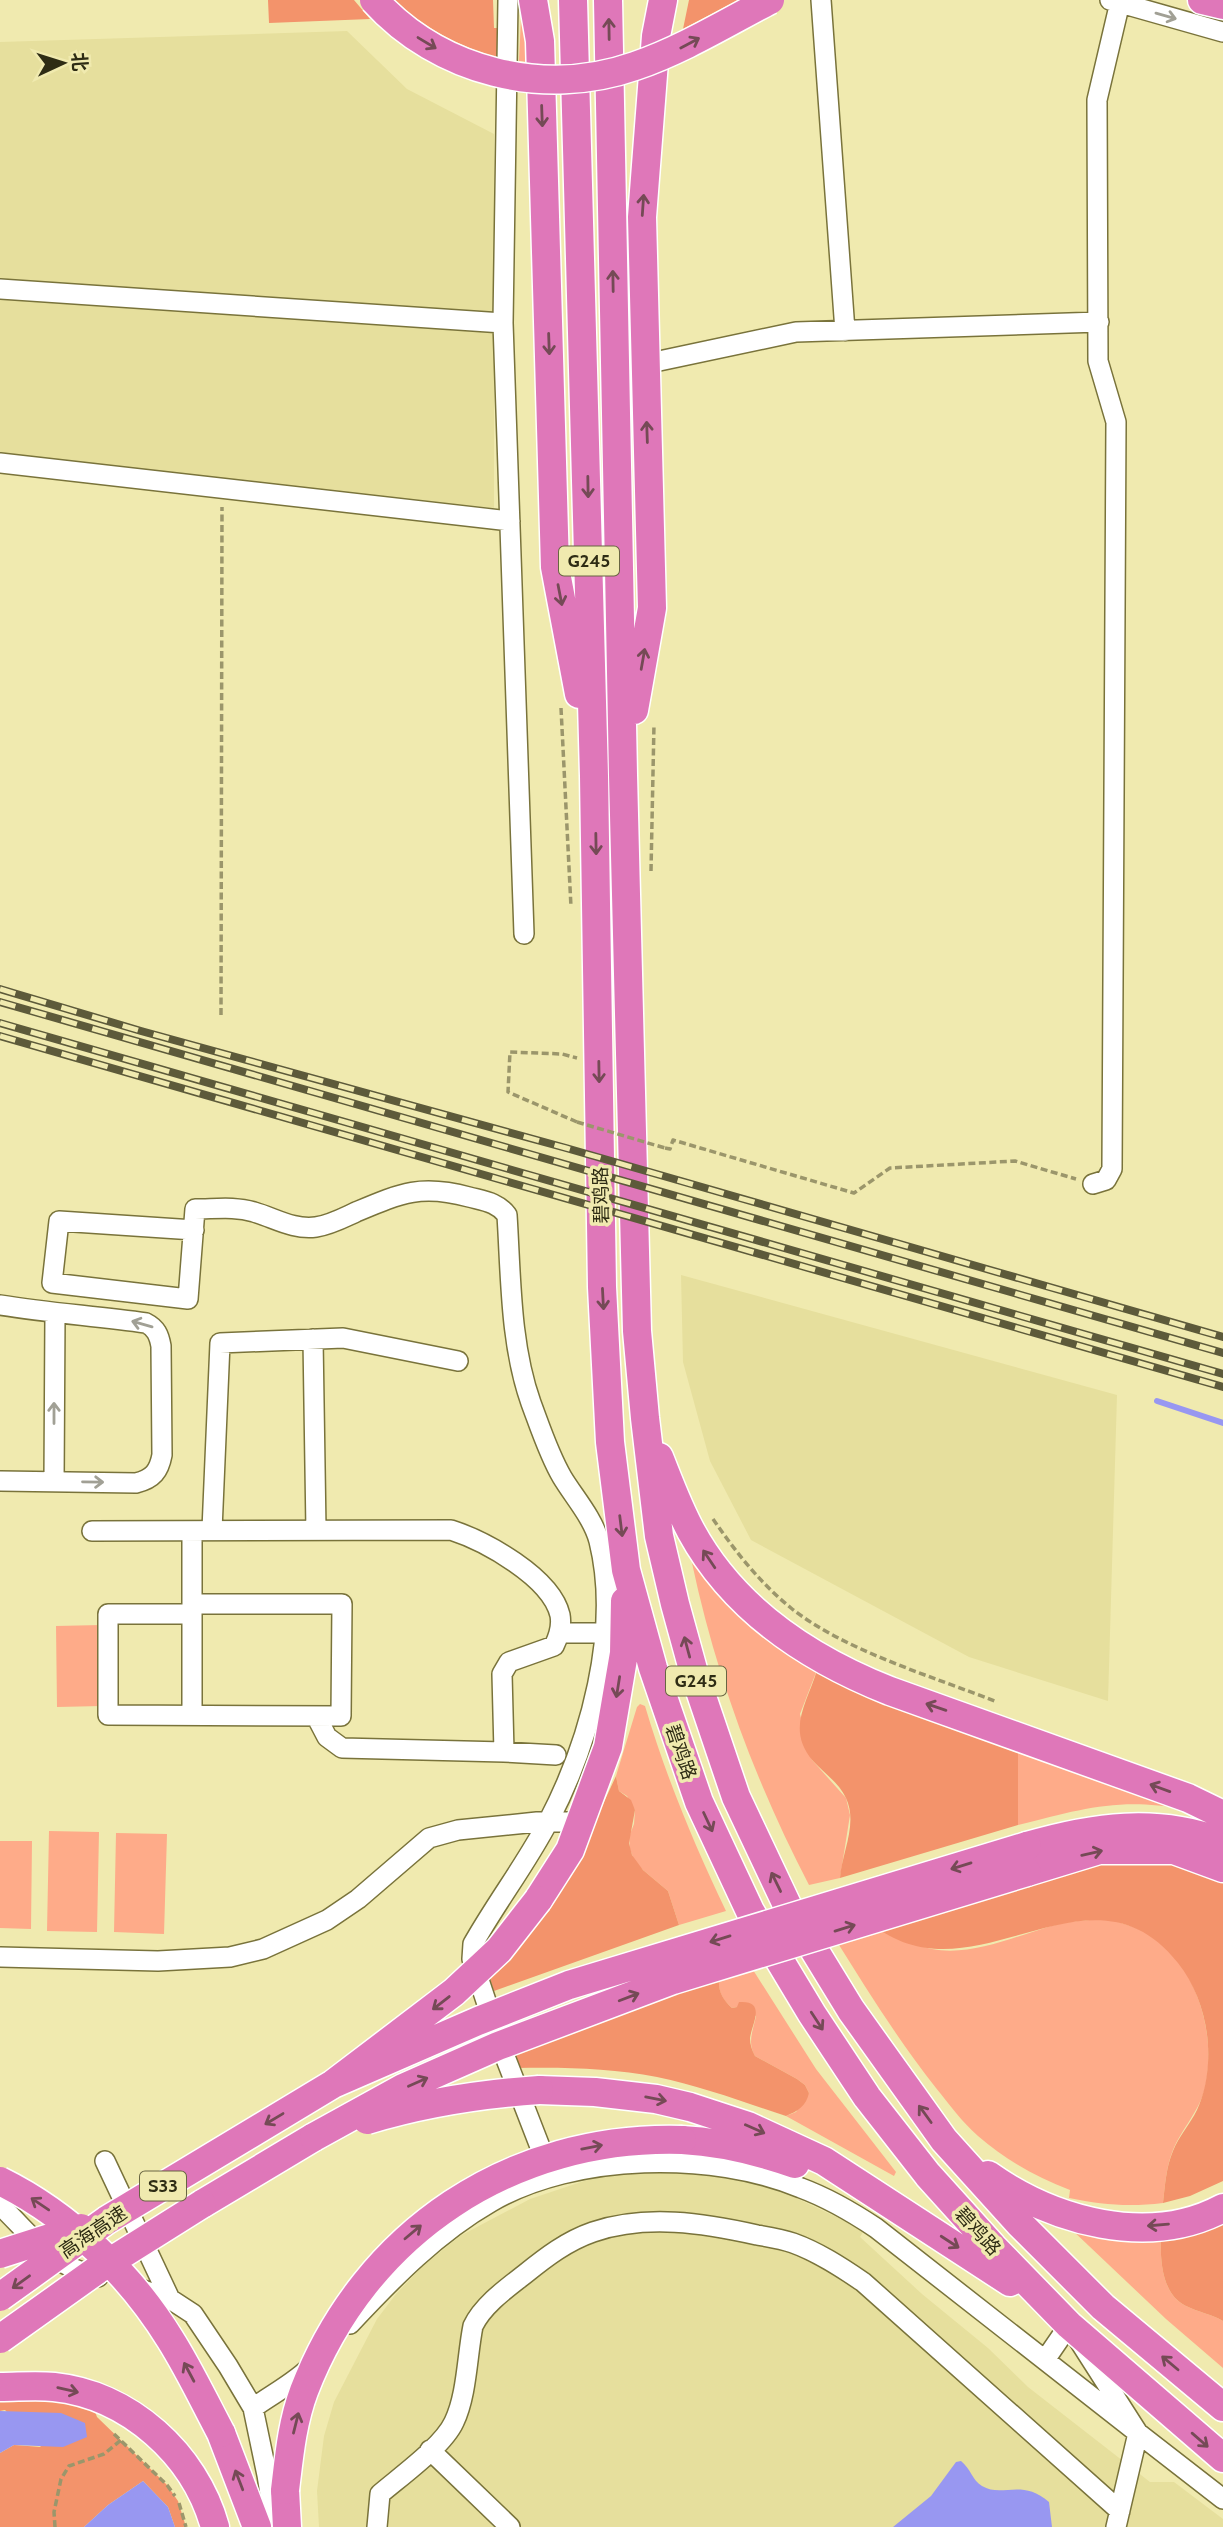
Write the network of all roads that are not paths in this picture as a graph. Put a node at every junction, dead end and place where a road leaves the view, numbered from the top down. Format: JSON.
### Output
{"nodes":[{"id":1,"x":374,"y":0,"type":"edge"},
{"id":2,"x":508,"y":0,"type":"edge"},
{"id":3,"x":533,"y":0,"type":"edge"},
{"id":4,"x":573,"y":0,"type":"edge"},
{"id":5,"x":608,"y":0,"type":"edge"},
{"id":6,"x":663,"y":0,"type":"edge"},
{"id":7,"x":770,"y":0,"type":"edge"},
{"id":8,"x":821,"y":0,"type":"edge"},
{"id":9,"x":1202,"y":0,"type":"edge"},
{"id":10,"x":1115,"y":1,"type":"edge"},
{"id":11,"x":1223,"y":5,"type":"edge"},
{"id":12,"x":1223,"y":32,"type":"edge"},
{"id":13,"x":0,"y":289,"type":"edge"},
{"id":14,"x":1099,"y":322,"type":"junction"},
{"id":15,"x":503,"y":323,"type":"junction"},
{"id":16,"x":845,"y":331,"type":"junction"},
{"id":17,"x":645,"y":364,"type":"junction"},
{"id":18,"x":0,"y":463,"type":"edge"},
{"id":19,"x":510,"y":521,"type":"junction"},
{"id":20,"x":624,"y":775,"type":"junction"},
{"id":21,"x":594,"y":776,"type":"junction"},
{"id":22,"x":524,"y":934,"type":"dead end"},
{"id":23,"x":1093,"y":1184,"type":"road end"},
{"id":24,"x":194,"y":1230,"type":"junction"},
{"id":25,"x":0,"y":1305,"type":"edge"},
{"id":26,"x":55,"y":1314,"type":"junction"},
{"id":27,"x":313,"y":1339,"type":"junction"},
{"id":28,"x":458,"y":1360,"type":"dead end"},
{"id":29,"x":645,"y":1414,"type":"junction"},
{"id":30,"x":0,"y":1481,"type":"edge"},
{"id":31,"x":54,"y":1482,"type":"junction"},
{"id":32,"x":212,"y":1530,"type":"junction"},
{"id":33,"x":316,"y":1530,"type":"junction"},
{"id":34,"x":92,"y":1531,"type":"dead end"},
{"id":35,"x":192,"y":1531,"type":"junction"},
{"id":36,"x":626,"y":1570,"type":"junction"},
{"id":37,"x":192,"y":1609,"type":"junction"},
{"id":38,"x":560,"y":1633,"type":"junction"},
{"id":39,"x":604,"y":1633,"type":"junction"},
{"id":40,"x":192,"y":1716,"type":"junction"},
{"id":41,"x":316,"y":1716,"type":"junction"},
{"id":42,"x":504,"y":1752,"type":"junction"},
{"id":43,"x":556,"y":1755,"type":"dead end"},
{"id":44,"x":1223,"y":1815,"type":"edge"},
{"id":45,"x":580,"y":1822,"type":"junction"},
{"id":46,"x":548,"y":1823,"type":"junction"},
{"id":47,"x":1223,"y":1843,"type":"edge"},
{"id":48,"x":1027,"y":1859,"type":"junction"},
{"id":49,"x":1223,"y":1867,"type":"edge"},
{"id":50,"x":0,"y":1957,"type":"edge"},
{"id":51,"x":487,"y":2004,"type":"dead end"},
{"id":52,"x":504,"y":2054,"type":"dead end"},
{"id":53,"x":332,"y":2084,"type":"junction"},
{"id":54,"x":314,"y":2137,"type":"junction"},
{"id":55,"x":944,"y":2140,"type":"junction"},
{"id":56,"x":105,"y":2161,"type":"dead end"},
{"id":57,"x":552,"y":2178,"type":"junction"},
{"id":58,"x":0,"y":2182,"type":"edge"},
{"id":59,"x":0,"y":2205,"type":"edge"},
{"id":60,"x":892,"y":2205,"type":"junction"},
{"id":61,"x":1223,"y":2208,"type":"edge"},
{"id":62,"x":107,"y":2220,"type":"junction"},
{"id":63,"x":0,"y":2254,"type":"edge"},
{"id":64,"x":0,"y":2297,"type":"edge"},
{"id":65,"x":170,"y":2299,"type":"junction"},
{"id":66,"x":1069,"y":2325,"type":"junction"},
{"id":67,"x":0,"y":2339,"type":"edge"},
{"id":68,"x":1045,"y":2360,"type":"junction"},
{"id":69,"x":0,"y":2387,"type":"edge"},
{"id":70,"x":1223,"y":2407,"type":"edge"},
{"id":71,"x":253,"y":2408,"type":"junction"},
{"id":72,"x":1138,"y":2433,"type":"junction"},
{"id":73,"x":430,"y":2450,"type":"junction"},
{"id":74,"x":1223,"y":2458,"type":"edge"},
{"id":75,"x":1223,"y":2498,"type":"edge"},
{"id":76,"x":1118,"y":2519,"type":"edge"},
{"id":77,"x":215,"y":2527,"type":"edge"},
{"id":78,"x":257,"y":2527,"type":"edge"},
{"id":79,"x":275,"y":2527,"type":"edge"},
{"id":80,"x":287,"y":2527,"type":"edge"},
{"id":81,"x":377,"y":2527,"type":"edge"},
{"id":82,"x":510,"y":2527,"type":"edge"}],
"edges":[{"from":1,"to":7,"type":"highway","one_way":true,"bridge":true},
{"from":2,"to":15,"type":"street"},
{"from":3,"to":21,"type":"highway","one_way":true},
{"from":4,"to":21,"type":"highway","number":"G245","one_way":true},
{"from":20,"to":5,"type":"highway","number":"G245","one_way":true},
{"from":17,"to":6,"type":"highway","one_way":true},
{"from":8,"to":16,"type":"street"},
{"from":9,"to":11,"type":"highway"},
{"from":10,"to":12,"type":"street","one_way":true},
{"from":10,"to":14,"type":"street"},
{"from":13,"to":15,"type":"street"},
{"from":14,"to":16,"type":"street"},
{"from":14,"to":23,"type":"street"},
{"from":15,"to":19,"type":"street"},
{"from":16,"to":17,"type":"street"},
{"from":20,"to":17,"type":"highway","one_way":true},
{"from":18,"to":19,"type":"street"},
{"from":19,"to":22,"type":"street"},
{"from":20,"to":29,"type":"highway","name":"碧鸡路","number":"G245"},
{"from":21,"to":36,"type":"highway","name":"碧鸡路","number":"G245","one_way":true},
{"from":24,"to":24,"type":"street"},
{"from":24,"to":39,"type":"street"},
{"from":25,"to":26,"type":"street"},
{"from":31,"to":26,"type":"street","one_way":true},
{"from":31,"to":26,"type":"street","one_way":true},
{"from":27,"to":28,"type":"street"},
{"from":27,"to":32,"type":"street"},
{"from":27,"to":33,"type":"street"},
{"from":44,"to":29,"type":"highway","one_way":true},
{"from":55,"to":29,"type":"highway","name":"碧鸡路","number":"G245","one_way":true},
{"from":30,"to":31,"type":"street"},
{"from":32,"to":33,"type":"street"},
{"from":32,"to":35,"type":"street"},
{"from":33,"to":38,"type":"street"},
{"from":34,"to":35,"type":"street"},
{"from":35,"to":37,"type":"street"},
{"from":36,"to":45,"type":"highway","one_way":true},
{"from":36,"to":66,"type":"highway","name":"碧鸡路","number":"G245","one_way":true},
{"from":37,"to":40,"type":"street"},
{"from":37,"to":40,"type":"street"},
{"from":37,"to":41,"type":"street"},
{"from":38,"to":39,"type":"street"},
{"from":38,"to":42,"type":"street"},
{"from":39,"to":46,"type":"street"},
{"from":40,"to":41,"type":"street"},
{"from":41,"to":42,"type":"street"},
{"from":42,"to":43,"type":"street"},
{"from":45,"to":46,"type":"street"},
{"from":45,"to":53,"type":"highway","one_way":true,"bridge":true},
{"from":46,"to":50,"type":"street"},
{"from":46,"to":51,"type":"street"},
{"from":47,"to":48,"type":"highway"},
{"from":48,"to":49,"type":"highway","one_way":true},
{"from":48,"to":53,"type":"highway","one_way":true,"bridge":true},
{"from":54,"to":48,"type":"highway","one_way":true,"bridge":true},
{"from":52,"to":57,"type":"street"},
{"from":53,"to":62,"type":"highway","name":"高海高速","number":"S33","one_way":true,"bridge":true},
{"from":54,"to":60,"type":"highway","one_way":true,"bridge":true},
{"from":54,"to":67,"type":"highway","name":"高海高速","number":"S33","bridge":true},
{"from":61,"to":55,"type":"highway","one_way":true},
{"from":70,"to":55,"type":"highway","name":"碧鸡路","number":"G245","one_way":true},
{"from":56,"to":65,"type":"street"},
{"from":57,"to":68,"type":"street"},
{"from":57,"to":71,"type":"street"},
{"from":78,"to":58,"type":"highway","one_way":true,"bridge":true},
{"from":59,"to":65,"type":"street"},
{"from":60,"to":66,"type":"highway","one_way":true},
{"from":80,"to":60,"type":"highway","one_way":true,"bridge":true},
{"from":62,"to":63,"type":"highway","bridge":true},
{"from":62,"to":64,"type":"highway","name":"高海高速","number":"S33","one_way":true,"bridge":true},
{"from":65,"to":71,"type":"street"},
{"from":66,"to":68,"type":"street"},
{"from":66,"to":72,"type":"street"},
{"from":66,"to":74,"type":"highway","name":"碧鸡路","number":"G245","one_way":true},
{"from":68,"to":72,"type":"street"},
{"from":69,"to":77,"type":"highway","one_way":true},
{"from":71,"to":79,"type":"street"},
{"from":72,"to":75,"type":"street"},
{"from":72,"to":76,"type":"street"},
{"from":73,"to":76,"type":"street"},
{"from":73,"to":81,"type":"street"},
{"from":73,"to":82,"type":"street"}]}
